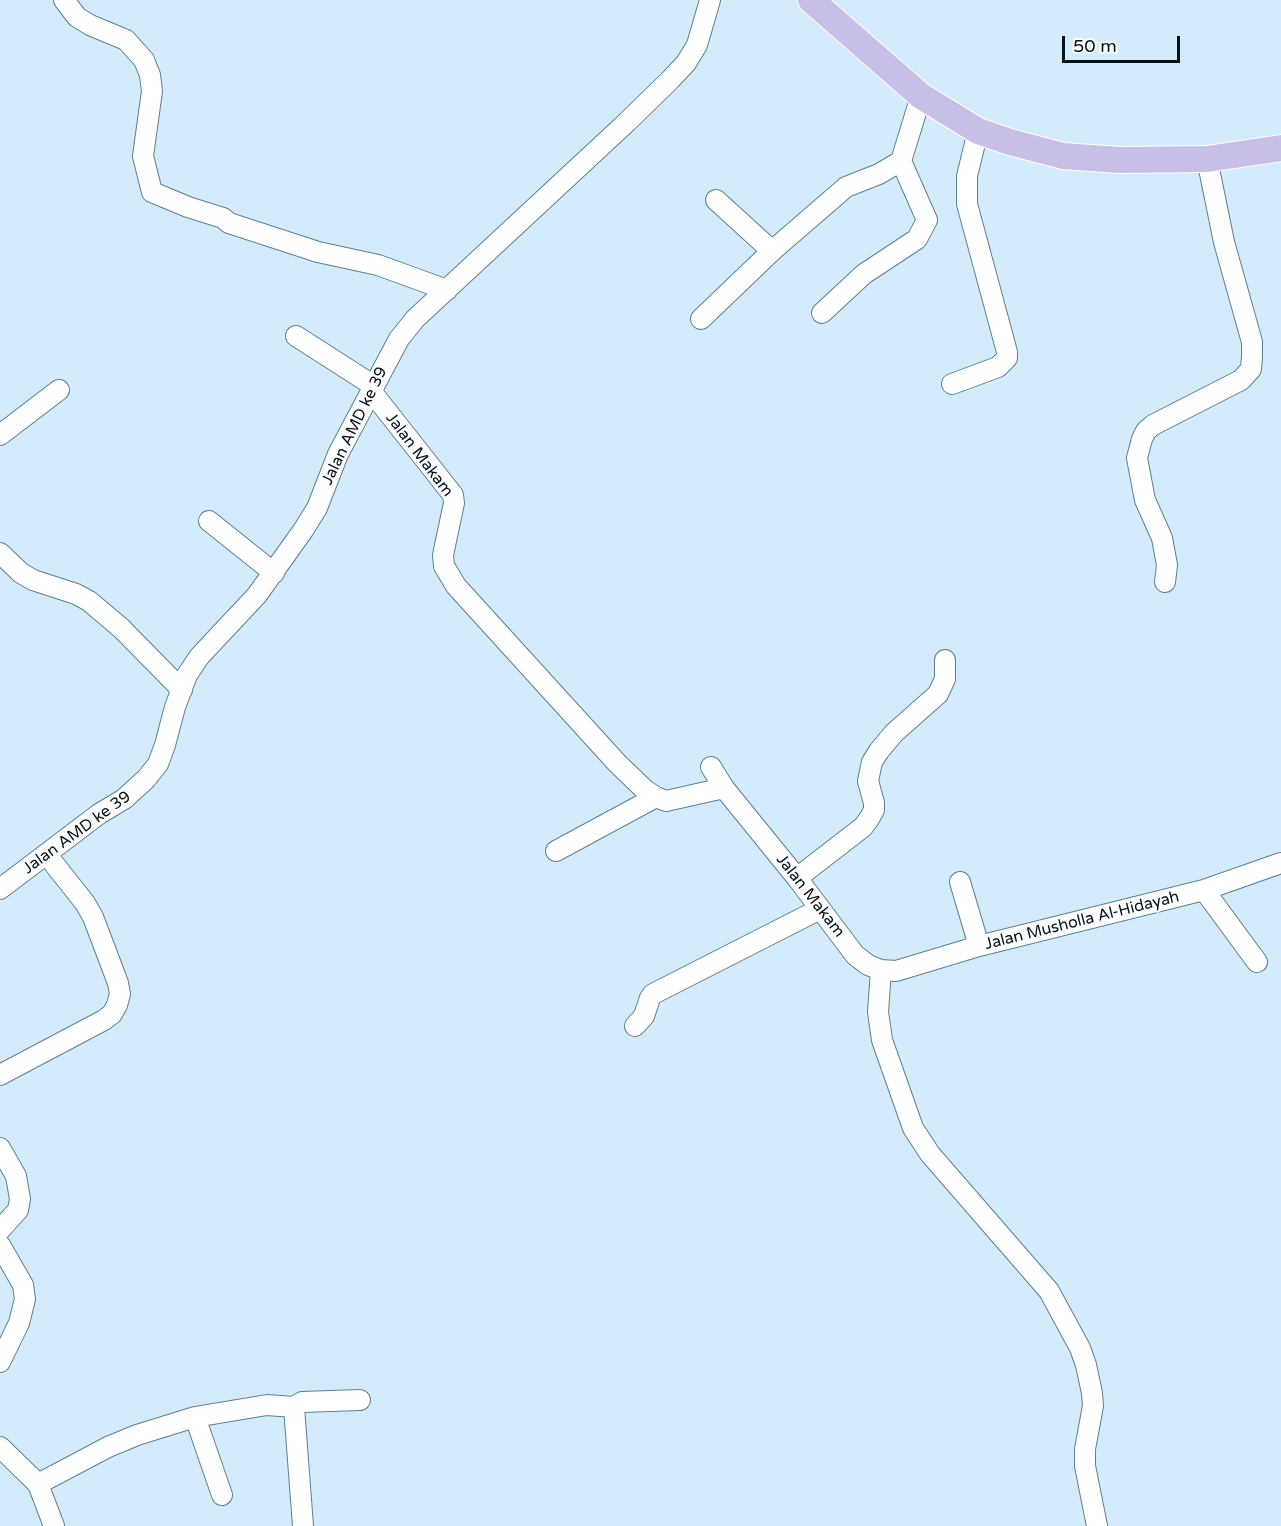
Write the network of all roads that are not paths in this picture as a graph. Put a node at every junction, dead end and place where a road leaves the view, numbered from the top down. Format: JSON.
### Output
{"nodes":[{"id":1,"x":64,"y":0,"type":"edge"},
{"id":2,"x":711,"y":0,"type":"edge"},
{"id":3,"x":811,"y":0,"type":"edge"},
{"id":4,"x":921,"y":96,"type":"junction"},
{"id":5,"x":978,"y":131,"type":"junction"},
{"id":6,"x":1281,"y":148,"type":"edge"},
{"id":7,"x":1207,"y":159,"type":"junction"},
{"id":8,"x":901,"y":161,"type":"junction"},
{"id":9,"x":716,"y":200,"type":"dead end"},
{"id":10,"x":772,"y":251,"type":"junction"},
{"id":11,"x":447,"y":290,"type":"junction"},
{"id":12,"x":822,"y":313,"type":"dead end"},
{"id":13,"x":701,"y":319,"type":"dead end"},
{"id":14,"x":296,"y":336,"type":"dead end"},
{"id":15,"x":952,"y":384,"type":"dead end"},
{"id":16,"x":372,"y":389,"type":"junction"},
{"id":17,"x":59,"y":390,"type":"dead end"},
{"id":18,"x":0,"y":435,"type":"edge"},
{"id":19,"x":209,"y":521,"type":"dead end"},
{"id":20,"x":0,"y":553,"type":"edge"},
{"id":21,"x":274,"y":573,"type":"junction"},
{"id":22,"x":1164,"y":582,"type":"dead end"},
{"id":23,"x":945,"y":660,"type":"dead end"},
{"id":24,"x":182,"y":690,"type":"junction"},
{"id":25,"x":711,"y":767,"type":"dead end"},
{"id":26,"x":724,"y":788,"type":"junction"},
{"id":27,"x":656,"y":797,"type":"junction"},
{"id":28,"x":556,"y":851,"type":"dead end"},
{"id":29,"x":47,"y":855,"type":"junction"},
{"id":30,"x":1281,"y":863,"type":"edge"},
{"id":31,"x":797,"y":878,"type":"junction"},
{"id":32,"x":960,"y":882,"type":"dead end"},
{"id":33,"x":0,"y":889,"type":"edge"},
{"id":34,"x":1204,"y":890,"type":"junction"},
{"id":35,"x":820,"y":909,"type":"junction"},
{"id":36,"x":979,"y":946,"type":"junction"},
{"id":37,"x":1257,"y":962,"type":"dead end"},
{"id":38,"x":881,"y":970,"type":"junction"},
{"id":39,"x":634,"y":1026,"type":"dead end"},
{"id":40,"x":0,"y":1075,"type":"edge"},
{"id":41,"x":0,"y":1148,"type":"edge"},
{"id":42,"x":0,"y":1230,"type":"edge"},
{"id":43,"x":0,"y":1245,"type":"edge"},
{"id":44,"x":0,"y":1362,"type":"edge"},
{"id":45,"x":360,"y":1400,"type":"dead end"},
{"id":46,"x":294,"y":1407,"type":"junction"},
{"id":47,"x":195,"y":1417,"type":"junction"},
{"id":48,"x":0,"y":1447,"type":"edge"},
{"id":49,"x":38,"y":1484,"type":"junction"},
{"id":50,"x":222,"y":1494,"type":"dead end"},
{"id":51,"x":54,"y":1526,"type":"edge"},
{"id":52,"x":303,"y":1526,"type":"edge"},
{"id":53,"x":1097,"y":1526,"type":"edge"}],
"edges":[{"from":1,"to":11,"type":"street"},
{"from":2,"to":11,"type":"street","name":"Jalan AMD ke 39"},
{"from":3,"to":4,"type":"main road"},
{"from":4,"to":5,"type":"main road"},
{"from":4,"to":8,"type":"street"},
{"from":5,"to":7,"type":"main road"},
{"from":5,"to":15,"type":"street"},
{"from":6,"to":7,"type":"main road"},
{"from":7,"to":22,"type":"street"},
{"from":8,"to":10,"type":"street"},
{"from":8,"to":12,"type":"street"},
{"from":9,"to":10,"type":"street"},
{"from":10,"to":13,"type":"street"},
{"from":11,"to":16,"type":"street","name":"Jalan AMD ke 39"},
{"from":14,"to":16,"type":"street","name":"Jalan Makam"},
{"from":16,"to":21,"type":"street","name":"Jalan AMD ke 39"},
{"from":16,"to":27,"type":"street","name":"Jalan Makam"},
{"from":17,"to":18,"type":"street"},
{"from":19,"to":21,"type":"street"},
{"from":20,"to":24,"type":"street"},
{"from":21,"to":24,"type":"street","name":"Jalan AMD ke 39"},
{"from":23,"to":31,"type":"street"},
{"from":24,"to":29,"type":"street","name":"Jalan AMD ke 39"},
{"from":25,"to":26,"type":"street","name":"Jalan Makam"},
{"from":26,"to":27,"type":"street"},
{"from":26,"to":31,"type":"street","name":"Jalan Makam"},
{"from":27,"to":28,"type":"street"},
{"from":29,"to":33,"type":"street","name":"Jalan AMD ke 39"},
{"from":29,"to":40,"type":"street"},
{"from":30,"to":34,"type":"street","name":"Jalan Musholla Al-Hidayah"},
{"from":31,"to":35,"type":"street","name":"Jalan Makam"},
{"from":32,"to":36,"type":"street"},
{"from":34,"to":36,"type":"street","name":"Jalan Musholla Al-Hidayah"},
{"from":34,"to":37,"type":"street"},
{"from":35,"to":38,"type":"street","name":"Jalan Makam"},
{"from":35,"to":39,"type":"street"},
{"from":36,"to":38,"type":"street","name":"Jalan Musholla Al-Hidayah"},
{"from":38,"to":53,"type":"street"},
{"from":41,"to":42,"type":"street"},
{"from":43,"to":44,"type":"street"},
{"from":45,"to":46,"type":"street"},
{"from":46,"to":47,"type":"street"},
{"from":46,"to":52,"type":"street"},
{"from":47,"to":49,"type":"street"},
{"from":47,"to":50,"type":"street"},
{"from":48,"to":49,"type":"street"},
{"from":49,"to":51,"type":"street"}]}
